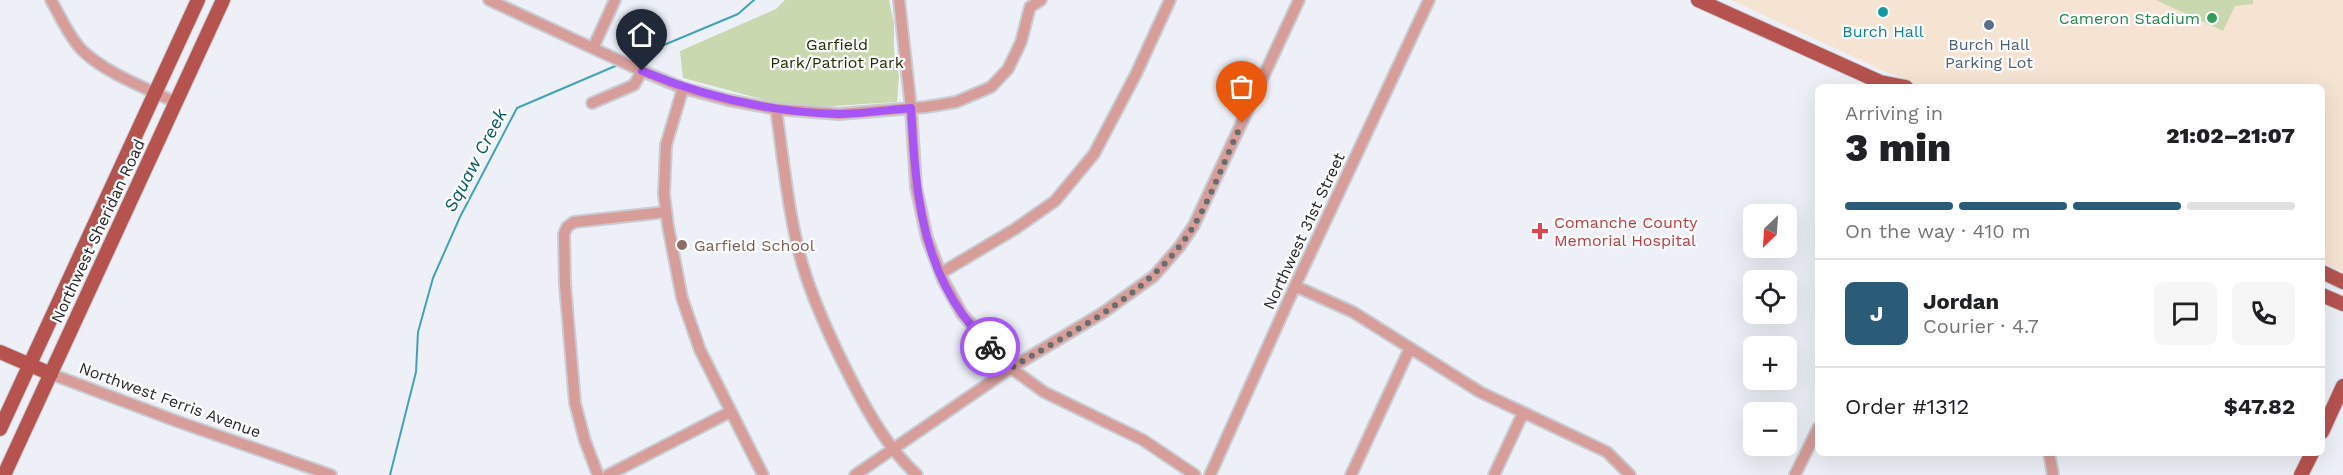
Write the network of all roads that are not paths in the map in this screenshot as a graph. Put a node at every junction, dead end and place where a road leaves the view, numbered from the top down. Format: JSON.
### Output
{"nodes":[{"id":1,"x":51,"y":0,"type":"edge"},
{"id":2,"x":198,"y":0,"type":"edge"},
{"id":3,"x":223,"y":0,"type":"edge"},
{"id":4,"x":489,"y":0,"type":"edge"},
{"id":5,"x":615,"y":0,"type":"edge"},
{"id":6,"x":899,"y":0,"type":"edge"},
{"id":7,"x":1041,"y":0,"type":"edge"},
{"id":8,"x":1170,"y":0,"type":"edge"},
{"id":9,"x":1299,"y":0,"type":"edge"},
{"id":10,"x":1429,"y":0,"type":"edge"},
{"id":11,"x":1698,"y":0,"type":"edge"},
{"id":12,"x":1028,"y":3,"type":"edge"},
{"id":13,"x":593,"y":48,"type":"junction"},
{"id":14,"x":638,"y":69,"type":"junction"},
{"id":15,"x":1882,"y":84,"type":"edge"},
{"id":16,"x":684,"y":88,"type":"junction"},
{"id":17,"x":156,"y":93,"type":"junction"},
{"id":18,"x":175,"y":102,"type":"junction"},
{"id":19,"x":592,"y":103,"type":"dead end"},
{"id":20,"x":911,"y":108,"type":"junction"},
{"id":21,"x":776,"y":109,"type":"junction"},
{"id":22,"x":666,"y":212,"type":"junction"},
{"id":23,"x":941,"y":273,"type":"junction"},
{"id":24,"x":2325,"y":273,"type":"edge"},
{"id":25,"x":2343,"y":282,"type":"edge"},
{"id":26,"x":1295,"y":286,"type":"junction"},
{"id":27,"x":2325,"y":296,"type":"edge"},
{"id":28,"x":2343,"y":304,"type":"edge"},
{"id":29,"x":1410,"y":348,"type":"junction"},
{"id":30,"x":0,"y":352,"type":"edge"},
{"id":31,"x":29,"y":366,"type":"junction"},
{"id":32,"x":1011,"y":368,"type":"junction"},
{"id":33,"x":51,"y":374,"type":"junction"},
{"id":34,"x":2343,"y":386,"type":"edge"},
{"id":35,"x":730,"y":412,"type":"junction"},
{"id":36,"x":1523,"y":413,"type":"junction"},
{"id":37,"x":2325,"y":425,"type":"edge"},
{"id":38,"x":0,"y":429,"type":"edge"},
{"id":39,"x":1815,"y":434,"type":"edge"},
{"id":40,"x":893,"y":451,"type":"junction"},
{"id":41,"x":2050,"y":456,"type":"edge"},
{"id":42,"x":2310,"y":456,"type":"edge"},
{"id":43,"x":4,"y":475,"type":"edge"},
{"id":44,"x":331,"y":475,"type":"edge"},
{"id":45,"x":598,"y":475,"type":"edge"},
{"id":46,"x":608,"y":475,"type":"edge"},
{"id":47,"x":763,"y":475,"type":"edge"},
{"id":48,"x":855,"y":475,"type":"edge"},
{"id":49,"x":917,"y":475,"type":"edge"},
{"id":50,"x":1195,"y":475,"type":"edge"},
{"id":51,"x":1210,"y":475,"type":"edge"},
{"id":52,"x":1351,"y":475,"type":"edge"},
{"id":53,"x":1494,"y":475,"type":"edge"},
{"id":54,"x":1630,"y":475,"type":"edge"},
{"id":55,"x":1795,"y":475,"type":"edge"},
{"id":56,"x":2053,"y":475,"type":"edge"},
{"id":57,"x":2301,"y":475,"type":"edge"}],
"edges":[{"from":1,"to":17,"type":"street"},
{"from":2,"to":17,"type":"main road","name":"Northwest Sheridan Road"},
{"from":3,"to":18,"type":"main road","name":"Northwest Sheridan Road"},
{"from":4,"to":13,"type":"street"},
{"from":5,"to":13,"type":"street"},
{"from":6,"to":20,"type":"street"},
{"from":7,"to":12,"type":"street"},
{"from":8,"to":23,"type":"street"},
{"from":9,"to":32,"type":"street"},
{"from":10,"to":26,"type":"street","name":"Northwest 31st Street"},
{"from":11,"to":15,"type":"main road"},
{"from":12,"to":20,"type":"street"},
{"from":13,"to":14,"type":"street"},
{"from":14,"to":16,"type":"street"},
{"from":14,"to":19,"type":"street"},
{"from":16,"to":21,"type":"street"},
{"from":16,"to":22,"type":"street"},
{"from":17,"to":18,"type":"street"},
{"from":17,"to":31,"type":"main road","name":"Northwest Sheridan Road"},
{"from":18,"to":33,"type":"main road","name":"Northwest Sheridan Road"},
{"from":20,"to":21,"type":"street"},
{"from":20,"to":23,"type":"street"},
{"from":21,"to":40,"type":"street"},
{"from":22,"to":35,"type":"street"},
{"from":22,"to":45,"type":"street"},
{"from":23,"to":32,"type":"street"},
{"from":24,"to":25,"type":"main road"},
{"from":26,"to":29,"type":"street"},
{"from":26,"to":51,"type":"street","name":"Northwest 31st Street"},
{"from":27,"to":28,"type":"main road"},
{"from":29,"to":36,"type":"street"},
{"from":29,"to":52,"type":"street"},
{"from":30,"to":31,"type":"main road","name":"Northwest Ferris Avenue"},
{"from":31,"to":33,"type":"main road","name":"Northwest Ferris Avenue"},
{"from":31,"to":38,"type":"main road","name":"Northwest Sheridan Road"},
{"from":32,"to":40,"type":"street"},
{"from":32,"to":50,"type":"street"},
{"from":33,"to":43,"type":"main road","name":"Northwest Sheridan Road"},
{"from":33,"to":44,"type":"street","name":"Northwest Ferris Avenue"},
{"from":34,"to":37,"type":"main road"},
{"from":35,"to":46,"type":"street"},
{"from":35,"to":47,"type":"street"},
{"from":36,"to":53,"type":"street"},
{"from":36,"to":54,"type":"street"},
{"from":39,"to":55,"type":"street"},
{"from":40,"to":48,"type":"street"},
{"from":40,"to":49,"type":"street"},
{"from":41,"to":56,"type":"street"},
{"from":42,"to":57,"type":"main road"}]}
